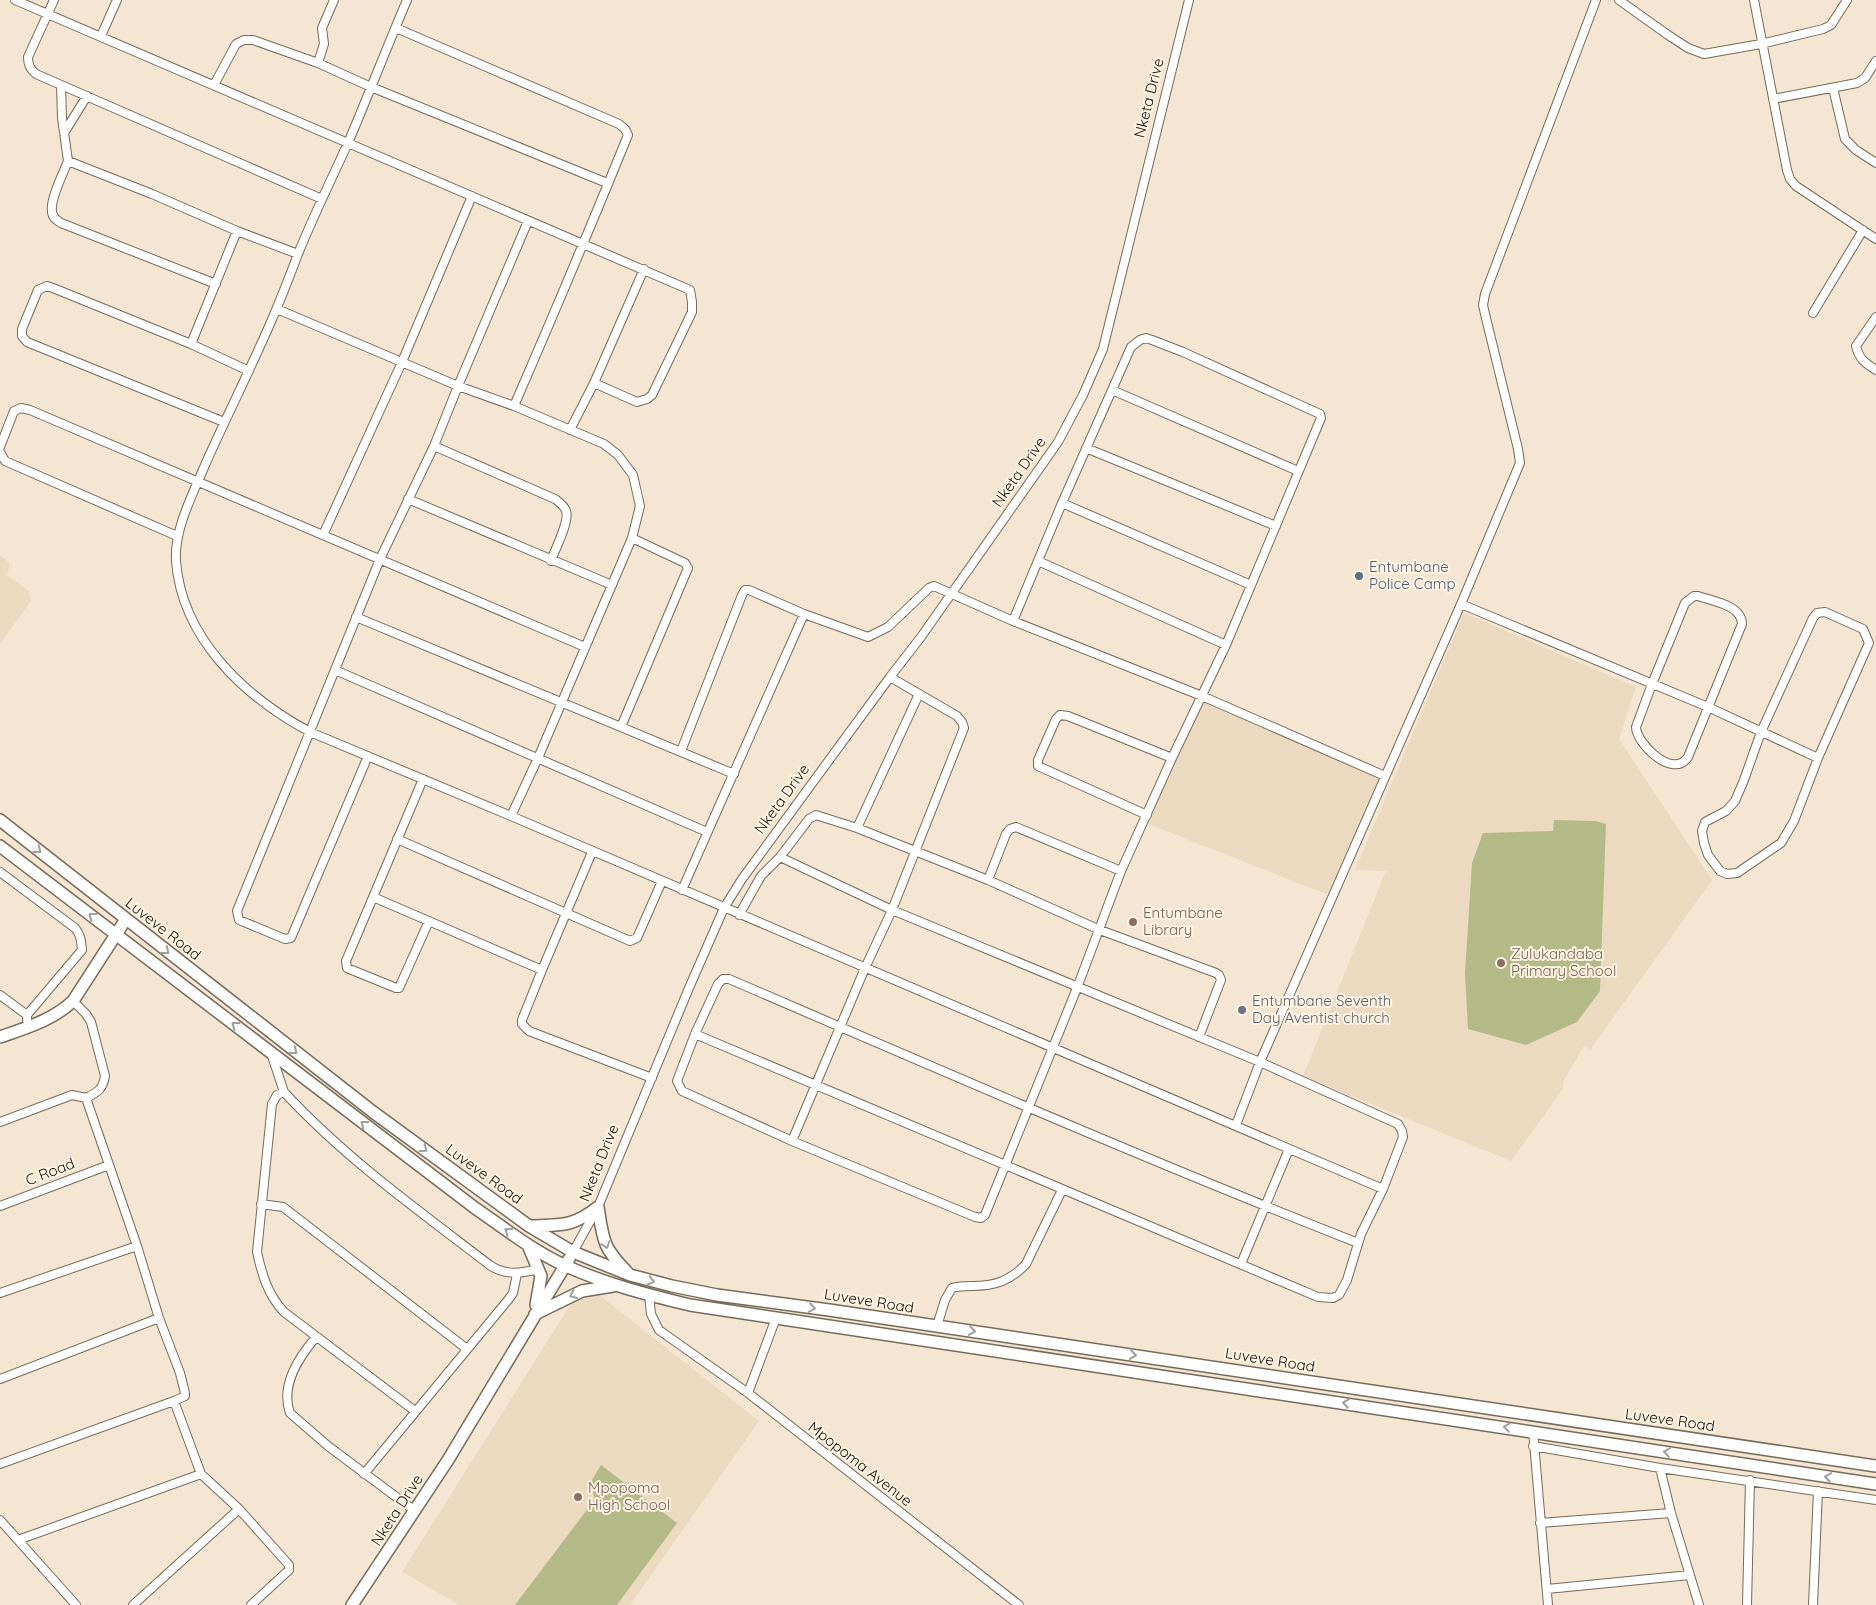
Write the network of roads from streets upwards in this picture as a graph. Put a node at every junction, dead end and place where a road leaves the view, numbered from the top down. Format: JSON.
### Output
{"nodes":[{"id":1,"x":15,"y":0,"type":"edge"},
{"id":2,"x":54,"y":0,"type":"edge"},
{"id":3,"x":117,"y":0,"type":"edge"},
{"id":4,"x":334,"y":0,"type":"edge"},
{"id":5,"x":408,"y":0,"type":"edge"},
{"id":6,"x":1189,"y":0,"type":"edge"},
{"id":7,"x":1596,"y":0,"type":"edge"},
{"id":8,"x":1618,"y":0,"type":"edge"},
{"id":9,"x":1754,"y":0,"type":"edge"},
{"id":10,"x":1847,"y":0,"type":"edge"},
{"id":11,"x":48,"y":14,"type":"junction"},
{"id":12,"x":396,"y":28,"type":"junction"},
{"id":13,"x":101,"y":36,"type":"junction"},
{"id":14,"x":1761,"y":44,"type":"junction"},
{"id":15,"x":1876,"y":61,"type":"edge"},
{"id":16,"x":318,"y":63,"type":"junction"},
{"id":17,"x":61,"y":85,"type":"junction"},
{"id":18,"x":214,"y":85,"type":"junction"},
{"id":19,"x":371,"y":87,"type":"junction"},
{"id":20,"x":1833,"y":88,"type":"junction"},
{"id":21,"x":87,"y":96,"type":"junction"},
{"id":22,"x":1773,"y":100,"type":"junction"},
{"id":23,"x":64,"y":133,"type":"junction"},
{"id":24,"x":348,"y":142,"type":"junction"},
{"id":25,"x":68,"y":162,"type":"junction"},
{"id":26,"x":1876,"y":163,"type":"edge"},
{"id":27,"x":607,"y":183,"type":"junction"},
{"id":28,"x":472,"y":196,"type":"junction"},
{"id":29,"x":322,"y":199,"type":"junction"},
{"id":30,"x":528,"y":221,"type":"junction"},
{"id":31,"x":237,"y":230,"type":"junction"},
{"id":32,"x":1863,"y":230,"type":"junction"},
{"id":33,"x":1876,"y":239,"type":"edge"},
{"id":34,"x":585,"y":244,"type":"junction"},
{"id":35,"x":298,"y":254,"type":"junction"},
{"id":36,"x":644,"y":269,"type":"junction"},
{"id":37,"x":216,"y":284,"type":"junction"},
{"id":38,"x":277,"y":309,"type":"junction"},
{"id":39,"x":1813,"y":313,"type":"dead end"},
{"id":40,"x":1876,"y":318,"type":"edge"},
{"id":41,"x":191,"y":344,"type":"junction"},
{"id":42,"x":402,"y":362,"type":"junction"},
{"id":43,"x":1876,"y":370,"type":"edge"},
{"id":44,"x":249,"y":371,"type":"junction"},
{"id":45,"x":594,"y":383,"type":"junction"},
{"id":46,"x":458,"y":386,"type":"junction"},
{"id":47,"x":1112,"y":390,"type":"junction"},
{"id":48,"x":514,"y":406,"type":"junction"},
{"id":49,"x":224,"y":422,"type":"junction"},
{"id":50,"x":570,"y":430,"type":"junction"},
{"id":51,"x":434,"y":446,"type":"junction"},
{"id":52,"x":0,"y":448,"type":"edge"},
{"id":53,"x":1086,"y":448,"type":"junction"},
{"id":54,"x":0,"y":452,"type":"edge"},
{"id":55,"x":1298,"y":471,"type":"junction"},
{"id":56,"x":198,"y":481,"type":"junction"},
{"id":57,"x":408,"y":499,"type":"junction"},
{"id":58,"x":1062,"y":503,"type":"junction"},
{"id":59,"x":1276,"y":526,"type":"junction"},
{"id":60,"x":323,"y":535,"type":"junction"},
{"id":61,"x":177,"y":536,"type":"junction"},
{"id":62,"x":632,"y":538,"type":"junction"},
{"id":63,"x":380,"y":559,"type":"junction"},
{"id":64,"x":551,"y":560,"type":"junction"},
{"id":65,"x":1038,"y":561,"type":"junction"},
{"id":66,"x":612,"y":585,"type":"junction"},
{"id":67,"x":1251,"y":585,"type":"junction"},
{"id":68,"x":951,"y":594,"type":"junction"},
{"id":69,"x":1461,"y":604,"type":"junction"},
{"id":70,"x":804,"y":614,"type":"junction"},
{"id":71,"x":356,"y":616,"type":"junction"},
{"id":72,"x":1013,"y":621,"type":"junction"},
{"id":73,"x":1226,"y":646,"type":"junction"},
{"id":74,"x":585,"y":647,"type":"junction"},
{"id":75,"x":335,"y":670,"type":"junction"},
{"id":76,"x":890,"y":676,"type":"junction"},
{"id":77,"x":1652,"y":684,"type":"junction"},
{"id":78,"x":919,"y":694,"type":"junction"},
{"id":79,"x":1202,"y":696,"type":"junction"},
{"id":80,"x":562,"y":703,"type":"junction"},
{"id":81,"x":1708,"y":707,"type":"junction"},
{"id":82,"x":621,"y":727,"type":"junction"},
{"id":83,"x":310,"y":732,"type":"junction"},
{"id":84,"x":1761,"y":732,"type":"junction"},
{"id":85,"x":681,"y":751,"type":"junction"},
{"id":86,"x":368,"y":756,"type":"junction"},
{"id":87,"x":538,"y":758,"type":"junction"},
{"id":88,"x":1172,"y":758,"type":"junction"},
{"id":89,"x":1818,"y":758,"type":"junction"},
{"id":90,"x":734,"y":774,"type":"junction"},
{"id":91,"x":1385,"y":776,"type":"junction"},
{"id":92,"x":423,"y":779,"type":"junction"},
{"id":93,"x":1147,"y":815,"type":"junction"},
{"id":94,"x":511,"y":816,"type":"junction"},
{"id":95,"x":0,"y":820,"type":"edge"},
{"id":96,"x":857,"y":828,"type":"junction"},
{"id":97,"x":707,"y":832,"type":"junction"},
{"id":98,"x":397,"y":840,"type":"junction"},
{"id":99,"x":0,"y":846,"type":"edge"},
{"id":100,"x":592,"y":852,"type":"junction"},
{"id":101,"x":916,"y":852,"type":"junction"},
{"id":102,"x":780,"y":857,"type":"junction"},
{"id":103,"x":1121,"y":871,"type":"junction"},
{"id":104,"x":0,"y":872,"type":"edge"},
{"id":105,"x":988,"y":880,"type":"junction"},
{"id":106,"x":662,"y":881,"type":"junction"},
{"id":107,"x":682,"y":890,"type":"junction"},
{"id":108,"x":373,"y":897,"type":"junction"},
{"id":109,"x":724,"y":908,"type":"junction"},
{"id":110,"x":892,"y":910,"type":"junction"},
{"id":111,"x":566,"y":913,"type":"junction"},
{"id":112,"x":739,"y":915,"type":"junction"},
{"id":113,"x":126,"y":920,"type":"junction"},
{"id":114,"x":429,"y":921,"type":"junction"},
{"id":115,"x":1100,"y":930,"type":"junction"},
{"id":116,"x":116,"y":934,"type":"junction"},
{"id":117,"x":865,"y":968,"type":"junction"},
{"id":118,"x":542,"y":970,"type":"junction"},
{"id":119,"x":1077,"y":988,"type":"junction"},
{"id":120,"x":0,"y":994,"type":"edge"},
{"id":121,"x":73,"y":1001,"type":"junction"},
{"id":122,"x":28,"y":1021,"type":"junction"},
{"id":123,"x":840,"y":1026,"type":"junction"},
{"id":124,"x":695,"y":1034,"type":"junction"},
{"id":125,"x":0,"y":1037,"type":"edge"},
{"id":126,"x":1199,"y":1037,"type":"junction"},
{"id":127,"x":1054,"y":1048,"type":"junction"},
{"id":128,"x":271,"y":1053,"type":"junction"},
{"id":129,"x":1260,"y":1062,"type":"junction"},
{"id":130,"x":652,"y":1078,"type":"junction"},
{"id":131,"x":815,"y":1084,"type":"junction"},
{"id":132,"x":284,"y":1092,"type":"junction"},
{"id":133,"x":86,"y":1098,"type":"junction"},
{"id":134,"x":1028,"y":1108,"type":"junction"},
{"id":135,"x":0,"y":1122,"type":"edge"},
{"id":136,"x":1236,"y":1125,"type":"junction"},
{"id":137,"x":792,"y":1141,"type":"junction"},
{"id":138,"x":1289,"y":1149,"type":"junction"},
{"id":139,"x":109,"y":1164,"type":"junction"},
{"id":140,"x":1005,"y":1166,"type":"junction"},
{"id":141,"x":1383,"y":1189,"type":"junction"},
{"id":142,"x":1062,"y":1190,"type":"junction"},
{"id":143,"x":261,"y":1204,"type":"junction"},
{"id":144,"x":0,"y":1206,"type":"edge"},
{"id":145,"x":598,"y":1207,"type":"junction"},
{"id":146,"x":1266,"y":1207,"type":"junction"},
{"id":147,"x":529,"y":1226,"type":"junction"},
{"id":148,"x":1358,"y":1243,"type":"junction"},
{"id":149,"x":528,"y":1245,"type":"junction"},
{"id":150,"x":137,"y":1246,"type":"junction"},
{"id":151,"x":573,"y":1252,"type":"junction"},
{"id":152,"x":1241,"y":1264,"type":"junction"},
{"id":153,"x":565,"y":1266,"type":"junction"},
{"id":154,"x":539,"y":1269,"type":"junction"},
{"id":155,"x":517,"y":1274,"type":"junction"},
{"id":156,"x":630,"y":1275,"type":"junction"},
{"id":157,"x":614,"y":1286,"type":"junction"},
{"id":158,"x":0,"y":1293,"type":"edge"},
{"id":159,"x":649,"y":1295,"type":"junction"},
{"id":160,"x":534,"y":1314,"type":"junction"},
{"id":161,"x":159,"y":1318,"type":"junction"},
{"id":162,"x":776,"y":1318,"type":"junction"},
{"id":163,"x":937,"y":1326,"type":"junction"},
{"id":164,"x":316,"y":1337,"type":"junction"},
{"id":165,"x":466,"y":1349,"type":"junction"},
{"id":166,"x":0,"y":1379,"type":"edge"},
{"id":167,"x":748,"y":1394,"type":"junction"},
{"id":168,"x":174,"y":1400,"type":"junction"},
{"id":169,"x":415,"y":1412,"type":"junction"},
{"id":170,"x":1533,"y":1431,"type":"junction"},
{"id":171,"x":1533,"y":1446,"type":"junction"},
{"id":172,"x":0,"y":1464,"type":"edge"},
{"id":173,"x":1876,"y":1466,"type":"edge"},
{"id":174,"x":1660,"y":1468,"type":"junction"},
{"id":175,"x":201,"y":1474,"type":"junction"},
{"id":176,"x":364,"y":1474,"type":"junction"},
{"id":177,"x":1750,"y":1480,"type":"junction"},
{"id":178,"x":1876,"y":1484,"type":"edge"},
{"id":179,"x":1818,"y":1491,"type":"junction"},
{"id":180,"x":1876,"y":1500,"type":"edge"},
{"id":181,"x":239,"y":1509,"type":"junction"},
{"id":182,"x":415,"y":1511,"type":"junction"},
{"id":183,"x":1671,"y":1513,"type":"junction"},
{"id":184,"x":0,"y":1520,"type":"edge"},
{"id":185,"x":1540,"y":1523,"type":"junction"},
{"id":186,"x":18,"y":1540,"type":"junction"},
{"id":187,"x":1690,"y":1575,"type":"junction"},
{"id":188,"x":1547,"y":1589,"type":"junction"},
{"id":189,"x":76,"y":1605,"type":"edge"},
{"id":190,"x":133,"y":1605,"type":"edge"},
{"id":191,"x":251,"y":1605,"type":"edge"},
{"id":192,"x":352,"y":1605,"type":"edge"},
{"id":193,"x":1019,"y":1605,"type":"edge"},
{"id":194,"x":1548,"y":1605,"type":"edge"},
{"id":195,"x":1699,"y":1605,"type":"edge"},
{"id":196,"x":1747,"y":1605,"type":"edge"},
{"id":197,"x":1813,"y":1605,"type":"edge"}],
"edges":[{"from":1,"to":11,"type":"street"},
{"from":2,"to":11,"type":"street"},
{"from":3,"to":13,"type":"street"},
{"from":4,"to":16,"type":"street"},
{"from":5,"to":12,"type":"street"},
{"from":6,"to":68,"type":"street","name":"Nketa Drive"},
{"from":7,"to":69,"type":"street"},
{"from":8,"to":14,"type":"street"},
{"from":9,"to":14,"type":"street"},
{"from":10,"to":14,"type":"street"},
{"from":11,"to":13,"type":"street"},
{"from":11,"to":17,"type":"street"},
{"from":12,"to":19,"type":"street"},
{"from":12,"to":27,"type":"street"},
{"from":13,"to":18,"type":"street"},
{"from":14,"to":22,"type":"street"},
{"from":15,"to":20,"type":"street"},
{"from":16,"to":18,"type":"street"},
{"from":16,"to":19,"type":"street"},
{"from":17,"to":21,"type":"street"},
{"from":17,"to":23,"type":"street"},
{"from":18,"to":24,"type":"street"},
{"from":19,"to":24,"type":"street"},
{"from":19,"to":27,"type":"street"},
{"from":20,"to":22,"type":"street"},
{"from":20,"to":26,"type":"street"},
{"from":21,"to":23,"type":"street"},
{"from":21,"to":29,"type":"street"},
{"from":22,"to":32,"type":"street"},
{"from":23,"to":25,"type":"street"},
{"from":24,"to":28,"type":"street"},
{"from":24,"to":29,"type":"street"},
{"from":25,"to":31,"type":"street"},
{"from":25,"to":37,"type":"street"},
{"from":27,"to":34,"type":"street"},
{"from":28,"to":30,"type":"street"},
{"from":28,"to":42,"type":"street"},
{"from":29,"to":35,"type":"street"},
{"from":30,"to":34,"type":"street"},
{"from":30,"to":46,"type":"street"},
{"from":31,"to":35,"type":"street"},
{"from":31,"to":37,"type":"street"},
{"from":32,"to":33,"type":"street"},
{"from":32,"to":39,"type":"street"},
{"from":34,"to":36,"type":"street"},
{"from":34,"to":48,"type":"street"},
{"from":35,"to":38,"type":"street"},
{"from":36,"to":45,"type":"street"},
{"from":36,"to":45,"type":"street"},
{"from":37,"to":41,"type":"street"},
{"from":38,"to":42,"type":"street"},
{"from":38,"to":44,"type":"street"},
{"from":40,"to":43,"type":"street"},
{"from":41,"to":44,"type":"street"},
{"from":41,"to":49,"type":"street"},
{"from":42,"to":46,"type":"street"},
{"from":42,"to":60,"type":"street"},
{"from":44,"to":49,"type":"street"},
{"from":45,"to":50,"type":"street"},
{"from":46,"to":48,"type":"street"},
{"from":46,"to":51,"type":"street"},
{"from":47,"to":53,"type":"street"},
{"from":47,"to":55,"type":"street"},
{"from":47,"to":55,"type":"street"},
{"from":48,"to":50,"type":"street"},
{"from":49,"to":56,"type":"street"},
{"from":50,"to":62,"type":"street"},
{"from":51,"to":57,"type":"street"},
{"from":51,"to":64,"type":"street"},
{"from":52,"to":56,"type":"street"},
{"from":53,"to":58,"type":"street"},
{"from":53,"to":59,"type":"street"},
{"from":54,"to":61,"type":"street"},
{"from":55,"to":59,"type":"street"},
{"from":56,"to":60,"type":"street"},
{"from":56,"to":61,"type":"street"},
{"from":57,"to":63,"type":"street"},
{"from":57,"to":64,"type":"street"},
{"from":58,"to":65,"type":"street"},
{"from":58,"to":67,"type":"street"},
{"from":59,"to":67,"type":"street"},
{"from":60,"to":63,"type":"street"},
{"from":61,"to":83,"type":"street"},
{"from":62,"to":66,"type":"street"},
{"from":62,"to":82,"type":"street"},
{"from":63,"to":71,"type":"street"},
{"from":63,"to":74,"type":"street"},
{"from":64,"to":66,"type":"street"},
{"from":65,"to":72,"type":"street"},
{"from":65,"to":73,"type":"street"},
{"from":66,"to":74,"type":"street"},
{"from":67,"to":73,"type":"street"},
{"from":68,"to":70,"type":"street"},
{"from":68,"to":72,"type":"street"},
{"from":68,"to":76,"type":"street","name":"Nketa Drive"},
{"from":69,"to":77,"type":"street"},
{"from":69,"to":91,"type":"street"},
{"from":70,"to":85,"type":"street"},
{"from":70,"to":90,"type":"street"},
{"from":71,"to":75,"type":"street"},
{"from":71,"to":80,"type":"street"},
{"from":72,"to":79,"type":"street"},
{"from":73,"to":79,"type":"street"},
{"from":74,"to":80,"type":"street"},
{"from":75,"to":83,"type":"street"},
{"from":75,"to":87,"type":"street"},
{"from":76,"to":78,"type":"street"},
{"from":76,"to":109,"type":"street","name":"Nketa Drive"},
{"from":77,"to":81,"type":"street"},
{"from":77,"to":81,"type":"street"},
{"from":77,"to":81,"type":"street"},
{"from":78,"to":96,"type":"street"},
{"from":78,"to":101,"type":"street"},
{"from":79,"to":88,"type":"street"},
{"from":79,"to":91,"type":"street"},
{"from":80,"to":82,"type":"street"},
{"from":80,"to":87,"type":"street"},
{"from":81,"to":84,"type":"street"},
{"from":82,"to":85,"type":"street"},
{"from":83,"to":86,"type":"street"},
{"from":83,"to":86,"type":"street"},
{"from":84,"to":89,"type":"street"},
{"from":84,"to":89,"type":"street"},
{"from":84,"to":89,"type":"street"},
{"from":85,"to":90,"type":"street"},
{"from":86,"to":92,"type":"street"},
{"from":87,"to":94,"type":"street"},
{"from":87,"to":97,"type":"street"},
{"from":88,"to":93,"type":"street"},
{"from":88,"to":93,"type":"street"},
{"from":90,"to":97,"type":"street"},
{"from":91,"to":129,"type":"street"},
{"from":92,"to":94,"type":"street"},
{"from":92,"to":98,"type":"street"},
{"from":93,"to":103,"type":"street"},
{"from":94,"to":100,"type":"street"},
{"from":95,"to":113,"type":"street","name":"Luveve Road","one_way":true},
{"from":96,"to":101,"type":"street"},
{"from":96,"to":102,"type":"street"},
{"from":97,"to":107,"type":"street"},
{"from":98,"to":108,"type":"street"},
{"from":98,"to":111,"type":"street"},
{"from":116,"to":99,"type":"street","name":"Luveve Road","one_way":true},
{"from":100,"to":106,"type":"street"},
{"from":100,"to":111,"type":"street"},
{"from":101,"to":105,"type":"street"},
{"from":101,"to":110,"type":"street"},
{"from":102,"to":110,"type":"street"},
{"from":102,"to":112,"type":"street"},
{"from":103,"to":105,"type":"street"},
{"from":103,"to":115,"type":"street"},
{"from":104,"to":122,"type":"street"},
{"from":105,"to":115,"type":"street"},
{"from":106,"to":107,"type":"street"},
{"from":106,"to":111,"type":"street"},
{"from":107,"to":109,"type":"street"},
{"from":108,"to":114,"type":"street"},
{"from":108,"to":114,"type":"street"},
{"from":109,"to":112,"type":"street"},
{"from":109,"to":130,"type":"street","name":"Nketa Drive"},
{"from":110,"to":117,"type":"street"},
{"from":110,"to":119,"type":"street"},
{"from":111,"to":118,"type":"street"},
{"from":112,"to":117,"type":"street"},
{"from":113,"to":116,"type":"street"},
{"from":113,"to":147,"type":"street","name":"Luveve Road","one_way":true},
{"from":114,"to":118,"type":"street"},
{"from":115,"to":119,"type":"street"},
{"from":115,"to":126,"type":"street"},
{"from":116,"to":121,"type":"street"},
{"from":128,"to":116,"type":"street","name":"Luveve Road","one_way":true},
{"from":117,"to":123,"type":"street"},
{"from":117,"to":127,"type":"street"},
{"from":118,"to":130,"type":"street"},
{"from":119,"to":126,"type":"street"},
{"from":119,"to":127,"type":"street"},
{"from":120,"to":122,"type":"street"},
{"from":121,"to":122,"type":"street"},
{"from":121,"to":133,"type":"street"},
{"from":122,"to":125,"type":"street"},
{"from":123,"to":124,"type":"street"},
{"from":123,"to":131,"type":"street"},
{"from":123,"to":134,"type":"street"},
{"from":124,"to":131,"type":"street"},
{"from":124,"to":137,"type":"street"},
{"from":126,"to":129,"type":"street"},
{"from":127,"to":134,"type":"street"},
{"from":127,"to":136,"type":"street"},
{"from":128,"to":132,"type":"street"},
{"from":149,"to":128,"type":"street","name":"Luveve Road","one_way":true},
{"from":129,"to":136,"type":"street"},
{"from":129,"to":141,"type":"street"},
{"from":130,"to":145,"type":"street","name":"Nketa Drive"},
{"from":131,"to":137,"type":"street"},
{"from":131,"to":140,"type":"street"},
{"from":132,"to":143,"type":"street"},
{"from":132,"to":155,"type":"street"},
{"from":133,"to":135,"type":"street"},
{"from":133,"to":139,"type":"street"},
{"from":134,"to":140,"type":"street"},
{"from":134,"to":146,"type":"street"},
{"from":136,"to":138,"type":"street"},
{"from":137,"to":140,"type":"street"},
{"from":138,"to":141,"type":"street"},
{"from":138,"to":146,"type":"street"},
{"from":139,"to":144,"type":"street","name":"C Road"},
{"from":139,"to":150,"type":"street"},
{"from":140,"to":142,"type":"street"},
{"from":141,"to":148,"type":"street"},
{"from":142,"to":152,"type":"street"},
{"from":142,"to":163,"type":"street"},
{"from":143,"to":164,"type":"street"},
{"from":143,"to":165,"type":"street"},
{"from":145,"to":147,"type":"street"},
{"from":145,"to":151,"type":"street","name":"Nketa Drive"},
{"from":145,"to":156,"type":"street","one_way":true},
{"from":146,"to":148,"type":"street"},
{"from":146,"to":152,"type":"street"},
{"from":147,"to":151,"type":"street","name":"Luveve Road"},
{"from":148,"to":152,"type":"street"},
{"from":149,"to":153,"type":"street","name":"Luveve Road"},
{"from":149,"to":154,"type":"street"},
{"from":150,"to":158,"type":"street"},
{"from":150,"to":161,"type":"street"},
{"from":151,"to":153,"type":"street","name":"Nketa Drive"},
{"from":151,"to":156,"type":"street","name":"Luveve Road"},
{"from":153,"to":157,"type":"street","name":"Luveve Road"},
{"from":153,"to":160,"type":"street","name":"Nketa Drive"},
{"from":154,"to":155,"type":"street"},
{"from":154,"to":160,"type":"street"},
{"from":155,"to":165,"type":"street"},
{"from":156,"to":163,"type":"street","name":"Luveve Road","one_way":true},
{"from":157,"to":159,"type":"street","name":"Luveve Road"},
{"from":157,"to":160,"type":"street","one_way":true},
{"from":159,"to":162,"type":"street","name":"Luveve Road"},
{"from":159,"to":167,"type":"street","name":"Mpopoma Avenue"},
{"from":160,"to":182,"type":"street","name":"Nketa Drive"},
{"from":161,"to":166,"type":"street"},
{"from":161,"to":168,"type":"street"},
{"from":162,"to":167,"type":"street"},
{"from":170,"to":162,"type":"street","name":"Luveve Road","one_way":true},
{"from":163,"to":173,"type":"street","name":"Luveve Road","one_way":true},
{"from":164,"to":169,"type":"street"},
{"from":164,"to":176,"type":"street"},
{"from":165,"to":169,"type":"street"},
{"from":167,"to":193,"type":"street","name":"Mpopoma Avenue"},
{"from":168,"to":172,"type":"street"},
{"from":168,"to":175,"type":"street"},
{"from":169,"to":176,"type":"street"},
{"from":170,"to":171,"type":"street"},
{"from":178,"to":170,"type":"street","name":"Luveve Road","one_way":true},
{"from":171,"to":174,"type":"street"},
{"from":171,"to":185,"type":"street"},
{"from":174,"to":177,"type":"street"},
{"from":174,"to":183,"type":"street"},
{"from":175,"to":181,"type":"street"},
{"from":175,"to":186,"type":"street"},
{"from":176,"to":182,"type":"street"},
{"from":177,"to":179,"type":"street"},
{"from":177,"to":196,"type":"street"},
{"from":179,"to":180,"type":"street"},
{"from":179,"to":197,"type":"street"},
{"from":181,"to":190,"type":"street"},
{"from":181,"to":191,"type":"street"},
{"from":182,"to":192,"type":"street","name":"Nketa Drive"},
{"from":183,"to":185,"type":"street"},
{"from":183,"to":187,"type":"street"},
{"from":184,"to":186,"type":"street"},
{"from":185,"to":188,"type":"street"},
{"from":186,"to":189,"type":"street"},
{"from":187,"to":188,"type":"street"},
{"from":187,"to":195,"type":"street"},
{"from":188,"to":194,"type":"street"}]}
